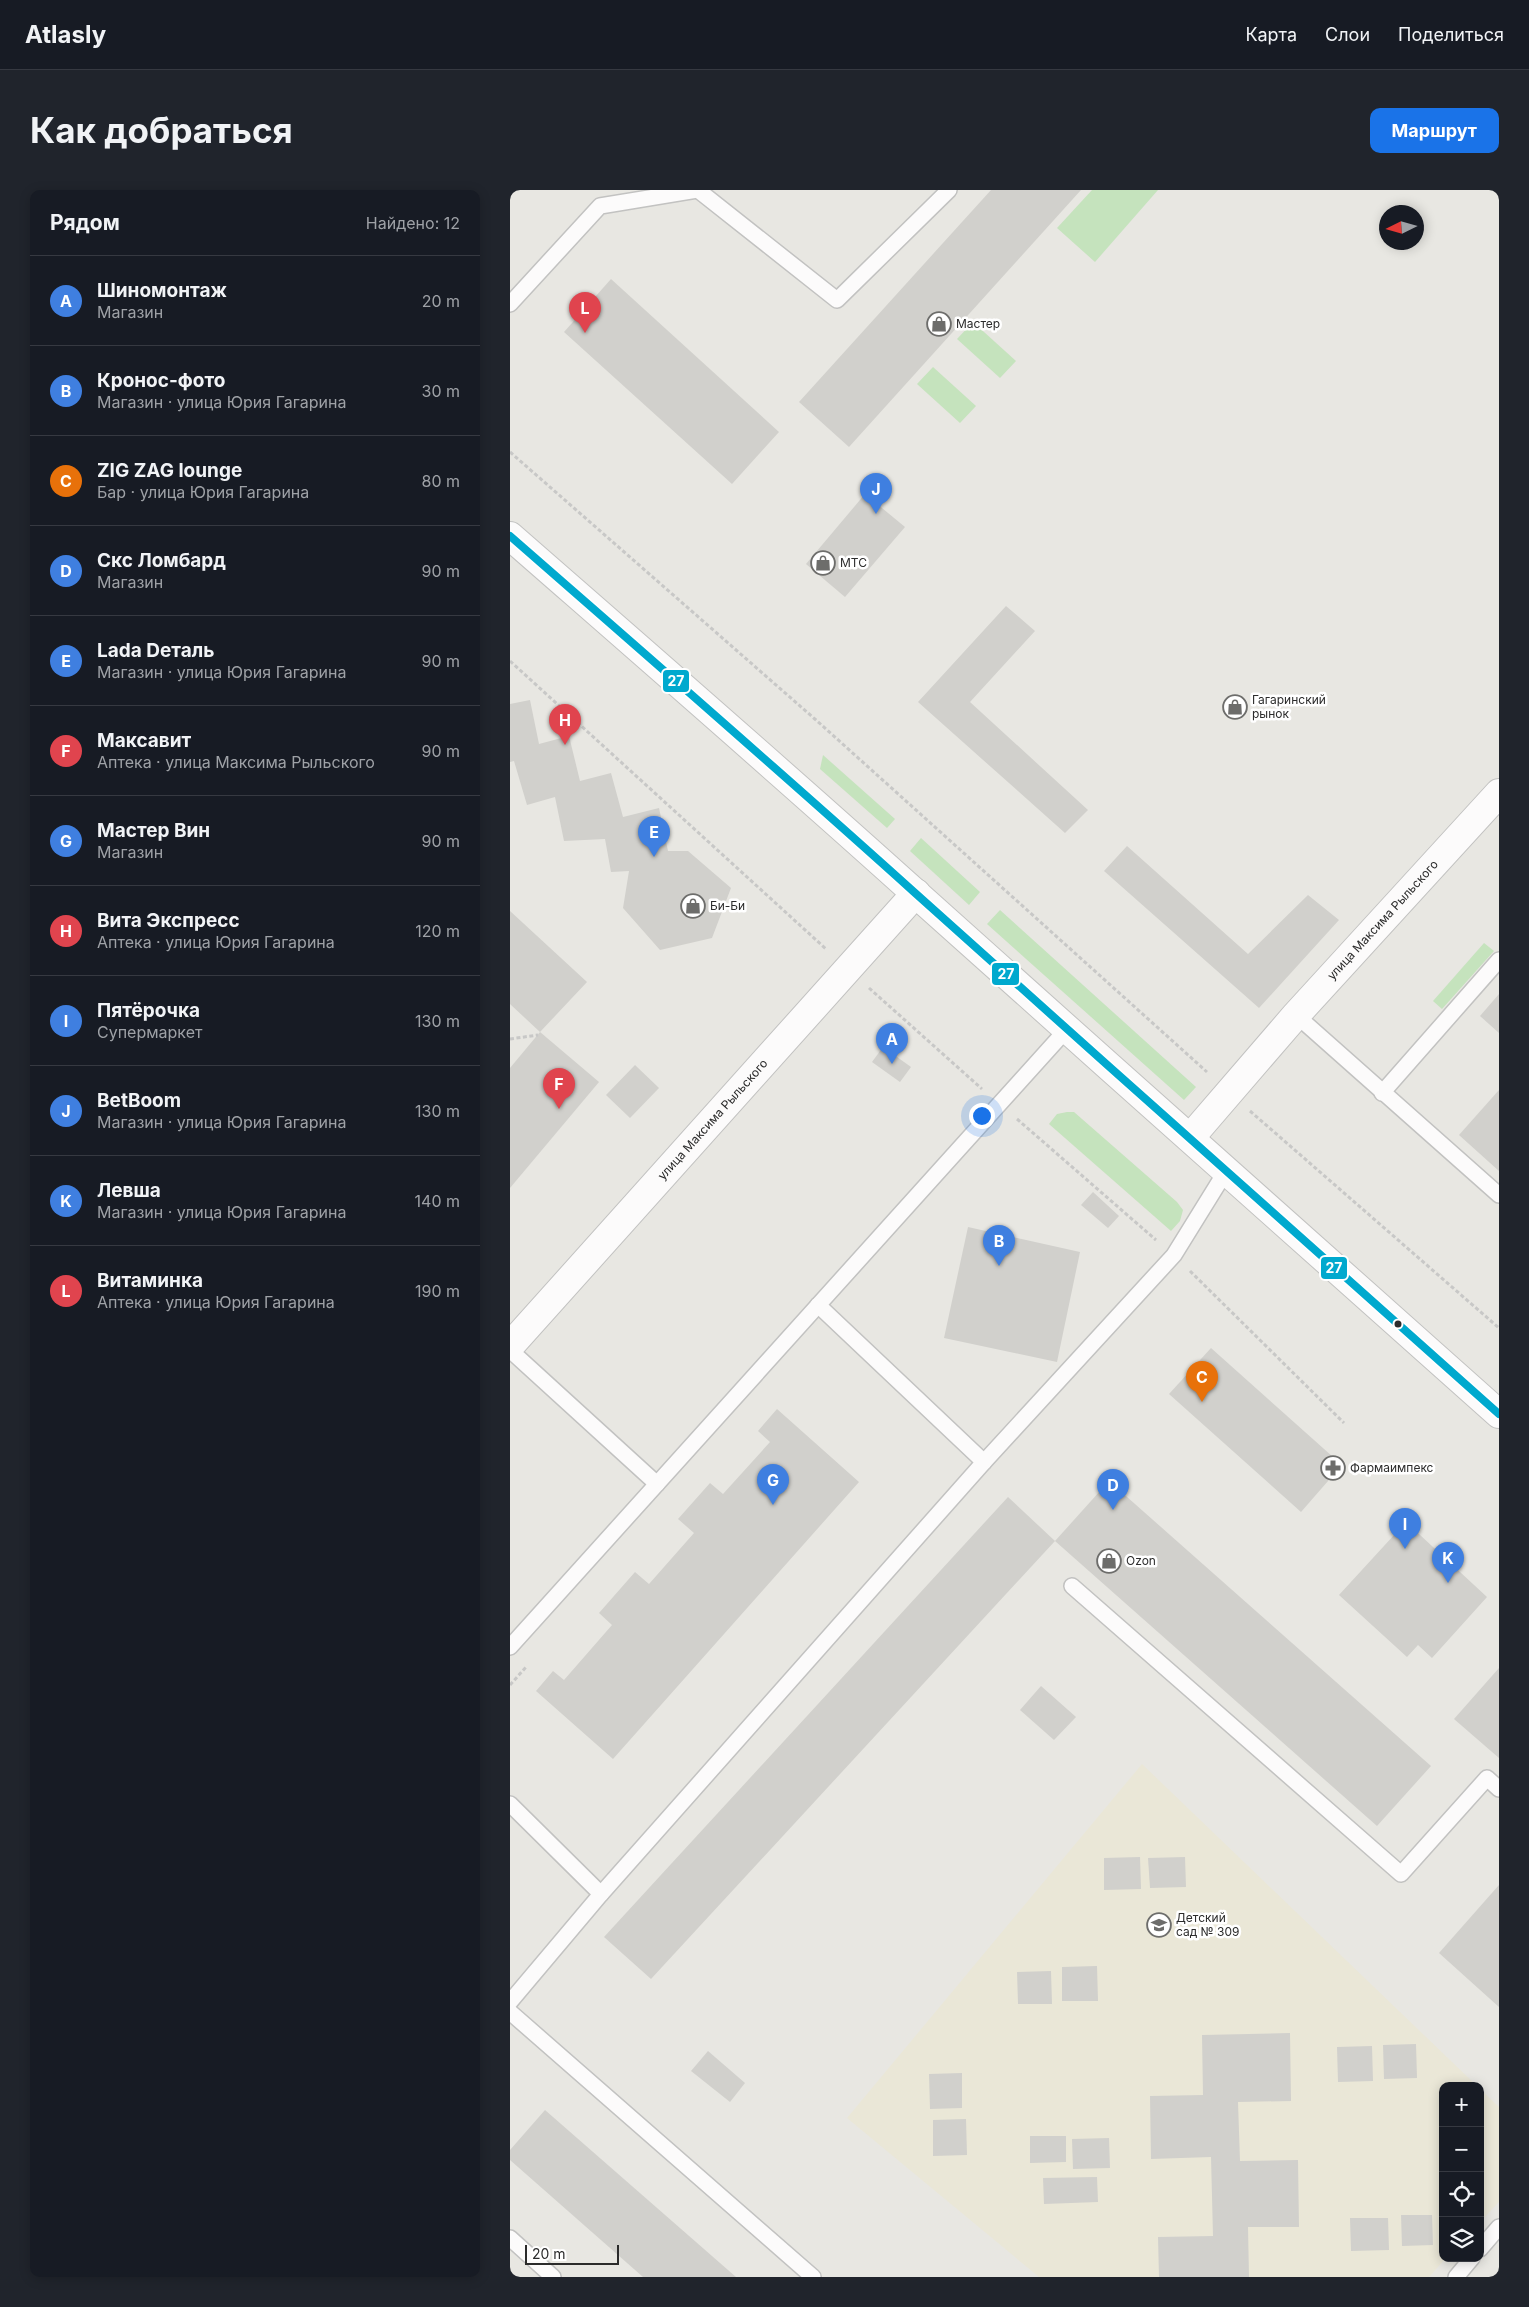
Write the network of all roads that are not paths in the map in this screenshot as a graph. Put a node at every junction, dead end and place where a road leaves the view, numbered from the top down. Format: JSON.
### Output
{"nodes":[{"id":1,"x":698,"y":190,"type":"edge"},
{"id":2,"x":949,"y":190,"type":"edge"},
{"id":3,"x":510,"y":304,"type":"edge"},
{"id":4,"x":510,"y":536,"type":"edge"},
{"id":5,"x":1499,"y":793,"type":"edge"},
{"id":6,"x":916,"y":893,"type":"junction"},
{"id":7,"x":1499,"y":960,"type":"edge"},
{"id":8,"x":1296,"y":1015,"type":"junction"},
{"id":9,"x":1067,"y":1029,"type":"junction"},
{"id":10,"x":1382,"y":1093,"type":"junction"},
{"id":11,"x":1190,"y":1138,"type":"junction"},
{"id":12,"x":1226,"y":1171,"type":"junction"},
{"id":13,"x":1499,"y":1195,"type":"edge"},
{"id":14,"x":818,"y":1304,"type":"junction"},
{"id":15,"x":510,"y":1346,"type":"edge"},
{"id":16,"x":510,"y":1350,"type":"edge"},
{"id":17,"x":1499,"y":1414,"type":"edge"},
{"id":18,"x":984,"y":1462,"type":"junction"},
{"id":19,"x":657,"y":1484,"type":"junction"},
{"id":20,"x":1072,"y":1586,"type":"dead end"},
{"id":21,"x":510,"y":1647,"type":"edge"},
{"id":22,"x":1499,"y":1789,"type":"edge"},
{"id":23,"x":510,"y":1804,"type":"edge"},
{"id":24,"x":601,"y":1894,"type":"junction"},
{"id":25,"x":510,"y":2002,"type":"edge"},
{"id":26,"x":510,"y":2012,"type":"edge"},
{"id":27,"x":1499,"y":2227,"type":"edge"},
{"id":28,"x":510,"y":2238,"type":"edge"},
{"id":29,"x":1484,"y":2244,"type":"edge"},
{"id":30,"x":1469,"y":2262,"type":"edge"},
{"id":31,"x":553,"y":2277,"type":"edge"},
{"id":32,"x":813,"y":2277,"type":"edge"},
{"id":33,"x":1456,"y":2277,"type":"edge"}],
"edges":[{"from":1,"to":2,"type":"lane"},
{"from":1,"to":3,"type":"lane"},
{"from":4,"to":6,"type":"main road"},
{"from":5,"to":8,"type":"main road","name":"улица Максима Рыльского"},
{"from":6,"to":9,"type":"main road"},
{"from":6,"to":15,"type":"main road","name":"улица Максима Рыльского"},
{"from":7,"to":10,"type":"lane"},
{"from":8,"to":10,"type":"lane"},
{"from":8,"to":11,"type":"main road","name":"улица Максима Рыльского"},
{"from":9,"to":11,"type":"main road"},
{"from":9,"to":14,"type":"lane"},
{"from":10,"to":13,"type":"lane"},
{"from":11,"to":12,"type":"main road"},
{"from":12,"to":17,"type":"main road"},
{"from":12,"to":18,"type":"lane"},
{"from":14,"to":18,"type":"lane"},
{"from":14,"to":19,"type":"lane"},
{"from":16,"to":19,"type":"lane"},
{"from":18,"to":24,"type":"lane"},
{"from":19,"to":21,"type":"lane"},
{"from":20,"to":22,"type":"lane"},
{"from":23,"to":24,"type":"lane"},
{"from":24,"to":25,"type":"lane"},
{"from":26,"to":32,"type":"lane"},
{"from":27,"to":29,"type":"lane"},
{"from":28,"to":31,"type":"lane"},
{"from":30,"to":33,"type":"lane"}]}
